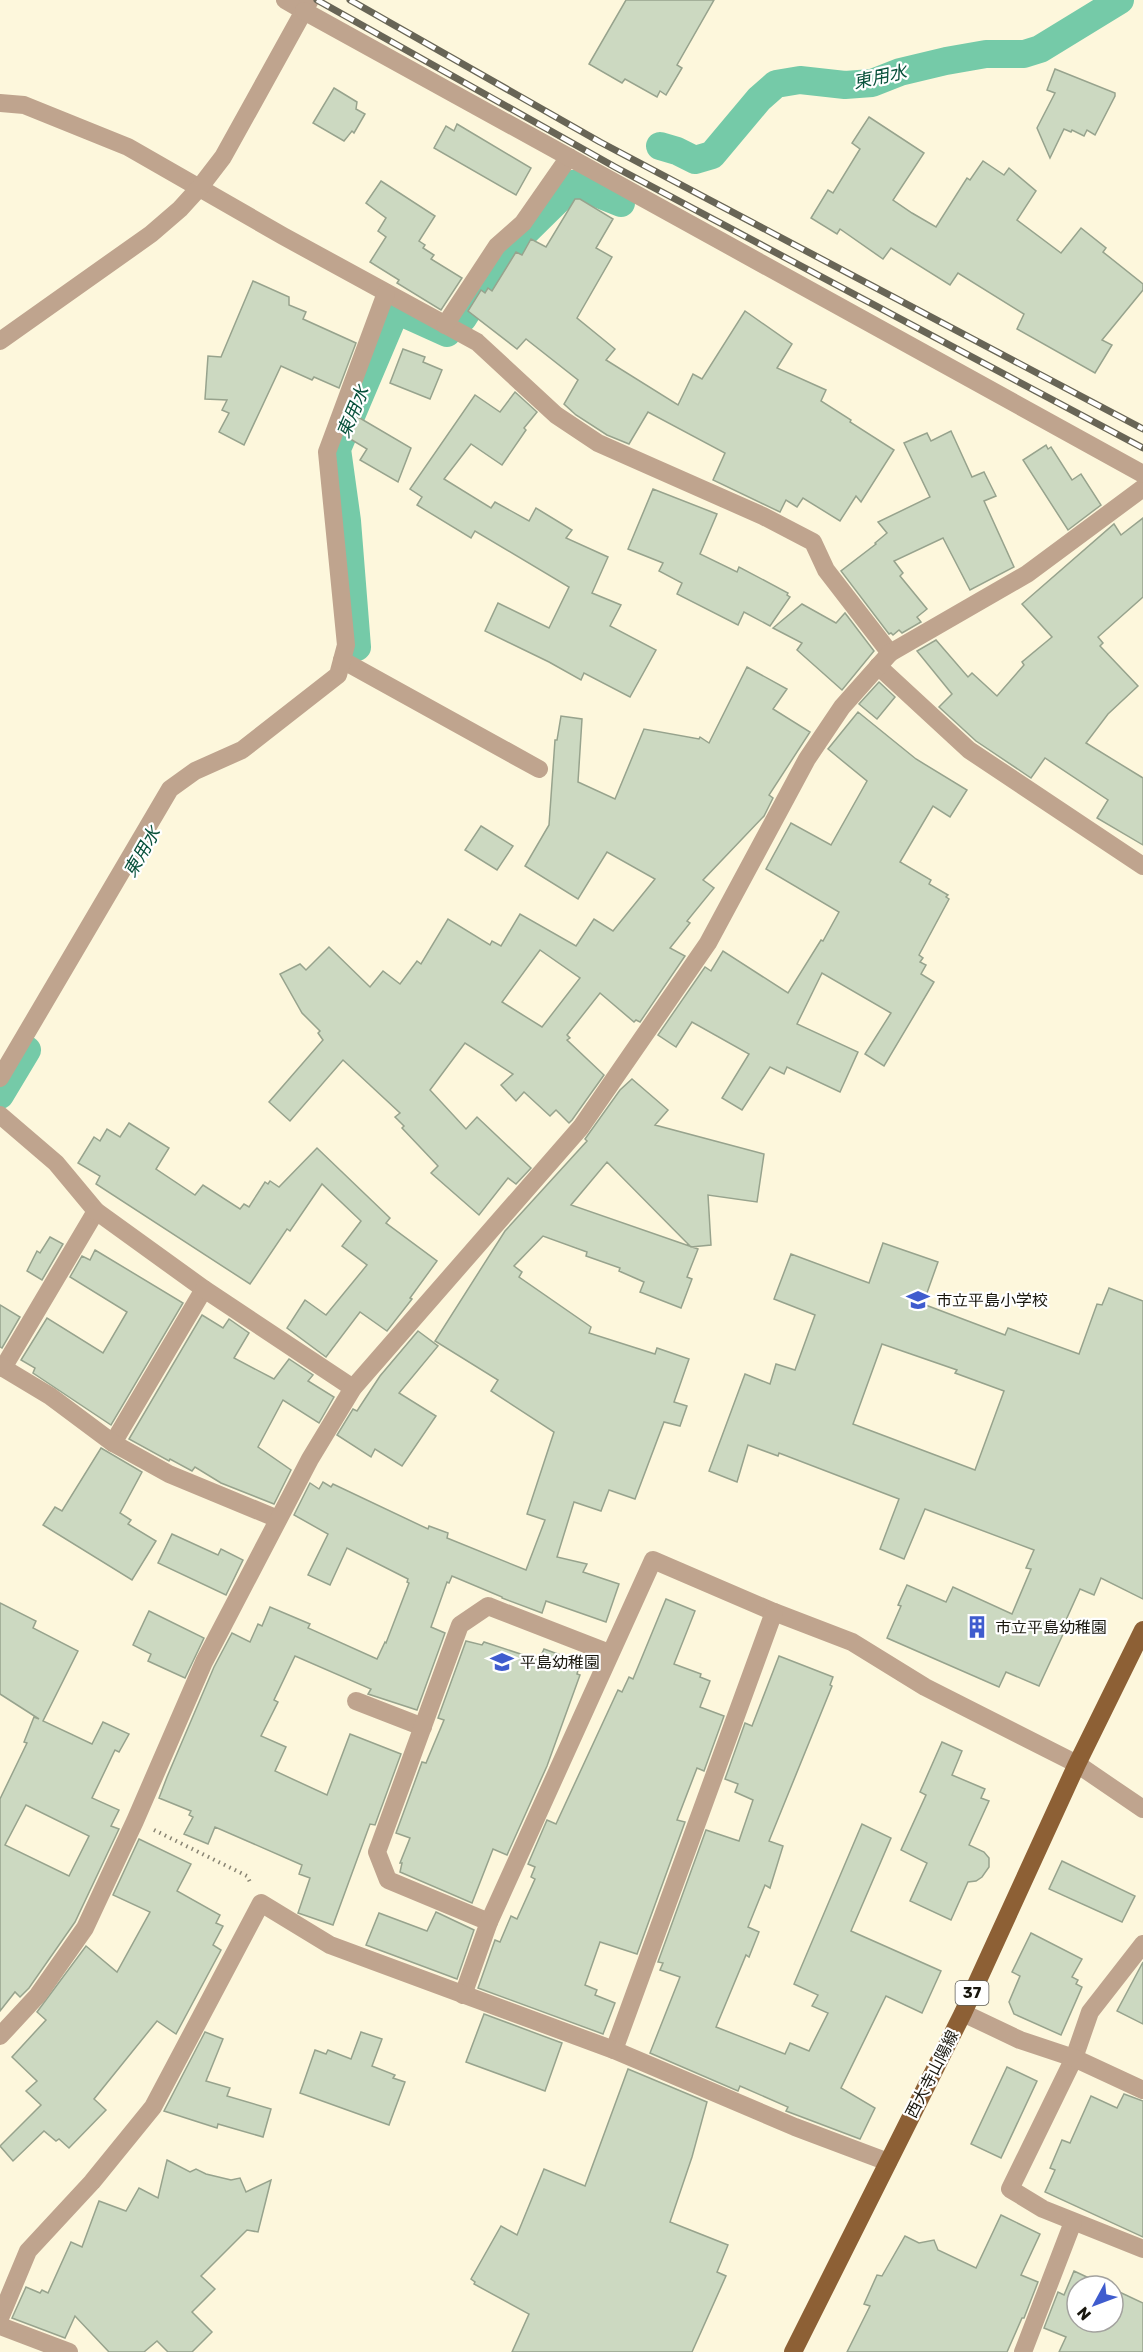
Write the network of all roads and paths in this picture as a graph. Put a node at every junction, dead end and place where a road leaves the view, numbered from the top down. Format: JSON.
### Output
{"nodes":[{"id":1,"x":285,"y":0,"type":"edge"},
{"id":2,"x":307,"y":5,"type":"edge"},
{"id":3,"x":0,"y":103,"type":"edge"},
{"id":4,"x":569,"y":157,"type":"junction"},
{"id":5,"x":200,"y":187,"type":"junction"},
{"id":6,"x":386,"y":293,"type":"junction"},
{"id":7,"x":445,"y":325,"type":"junction"},
{"id":8,"x":0,"y":341,"type":"edge"},
{"id":9,"x":1143,"y":474,"type":"edge"},
{"id":10,"x":1143,"y":488,"type":"edge"},
{"id":11,"x":342,"y":660,"type":"junction"},
{"id":12,"x":884,"y":660,"type":"junction"},
{"id":13,"x":540,"y":769,"type":"dead end"},
{"id":14,"x":1143,"y":866,"type":"edge"},
{"id":15,"x":0,"y":1078,"type":"edge"},
{"id":16,"x":0,"y":1115,"type":"edge"},
{"id":17,"x":96,"y":1211,"type":"junction"},
{"id":18,"x":204,"y":1288,"type":"junction"},
{"id":19,"x":2,"y":1367,"type":"edge"},
{"id":20,"x":353,"y":1388,"type":"junction"},
{"id":21,"x":113,"y":1443,"type":"junction"},
{"id":22,"x":278,"y":1519,"type":"junction"},
{"id":23,"x":774,"y":1612,"type":"junction"},
{"id":24,"x":1143,"y":1630,"type":"edge"},
{"id":25,"x":609,"y":1653,"type":"junction"},
{"id":26,"x":356,"y":1701,"type":"dead end"},
{"id":27,"x":423,"y":1727,"type":"junction"},
{"id":28,"x":1077,"y":1764,"type":"junction"},
{"id":29,"x":1143,"y":1809,"type":"edge"},
{"id":30,"x":135,"y":1821,"type":"junction"},
{"id":31,"x":261,"y":1903,"type":"junction"},
{"id":32,"x":489,"y":1922,"type":"junction"},
{"id":33,"x":1143,"y":1944,"type":"edge"},
{"id":34,"x":463,"y":1995,"type":"junction"},
{"id":35,"x":963,"y":2013,"type":"junction"},
{"id":36,"x":0,"y":2036,"type":"edge"},
{"id":37,"x":614,"y":2050,"type":"junction"},
{"id":38,"x":1074,"y":2058,"type":"junction"},
{"id":39,"x":1143,"y":2090,"type":"edge"},
{"id":40,"x":888,"y":2162,"type":"junction"},
{"id":41,"x":1073,"y":2222,"type":"junction"},
{"id":42,"x":1143,"y":2249,"type":"edge"},
{"id":43,"x":0,"y":2318,"type":"edge"},
{"id":44,"x":0,"y":2326,"type":"edge"},
{"id":45,"x":69,"y":2352,"type":"edge"},
{"id":46,"x":793,"y":2352,"type":"edge"},
{"id":47,"x":1023,"y":2352,"type":"edge"}],
"edges":[{"from":1,"to":2,"type":"street"},
{"from":2,"to":4,"type":"street"},
{"from":2,"to":5,"type":"street"},
{"from":3,"to":5,"type":"street"},
{"from":4,"to":7,"type":"street"},
{"from":4,"to":9,"type":"street"},
{"from":5,"to":6,"type":"street"},
{"from":5,"to":8,"type":"street"},
{"from":6,"to":7,"type":"street"},
{"from":6,"to":11,"type":"street"},
{"from":7,"to":12,"type":"street"},
{"from":10,"to":12,"type":"street"},
{"from":11,"to":13,"type":"street"},
{"from":11,"to":15,"type":"street"},
{"from":12,"to":14,"type":"street"},
{"from":12,"to":20,"type":"street"},
{"from":16,"to":17,"type":"street"},
{"from":17,"to":18,"type":"street"},
{"from":17,"to":19,"type":"street"},
{"from":18,"to":20,"type":"street"},
{"from":18,"to":21,"type":"street"},
{"from":19,"to":21,"type":"street"},
{"from":20,"to":22,"type":"street"},
{"from":21,"to":22,"type":"street"},
{"from":22,"to":30,"type":"street"},
{"from":23,"to":25,"type":"street"},
{"from":23,"to":28,"type":"street"},
{"from":23,"to":37,"type":"street"},
{"from":24,"to":28,"type":"main road","name":"西大寺山陽線","number":"37"},
{"from":25,"to":27,"type":"street"},
{"from":25,"to":32,"type":"street"},
{"from":26,"to":27,"type":"street"},
{"from":27,"to":32,"type":"street"},
{"from":28,"to":29,"type":"street"},
{"from":28,"to":35,"type":"main road","name":"西大寺山陽線","number":"37"},
{"from":30,"to":31,"type":"path"},
{"from":30,"to":36,"type":"street"},
{"from":31,"to":34,"type":"street"},
{"from":31,"to":43,"type":"street"},
{"from":32,"to":34,"type":"street"},
{"from":33,"to":38,"type":"street"},
{"from":34,"to":37,"type":"street"},
{"from":35,"to":38,"type":"street"},
{"from":35,"to":40,"type":"main road","name":"西大寺山陽線","number":"37"},
{"from":37,"to":40,"type":"street"},
{"from":38,"to":39,"type":"street"},
{"from":38,"to":41,"type":"street"},
{"from":40,"to":46,"type":"main road","name":"西大寺山陽線","number":"37"},
{"from":41,"to":42,"type":"street"},
{"from":41,"to":47,"type":"street"},
{"from":44,"to":45,"type":"street"}]}
